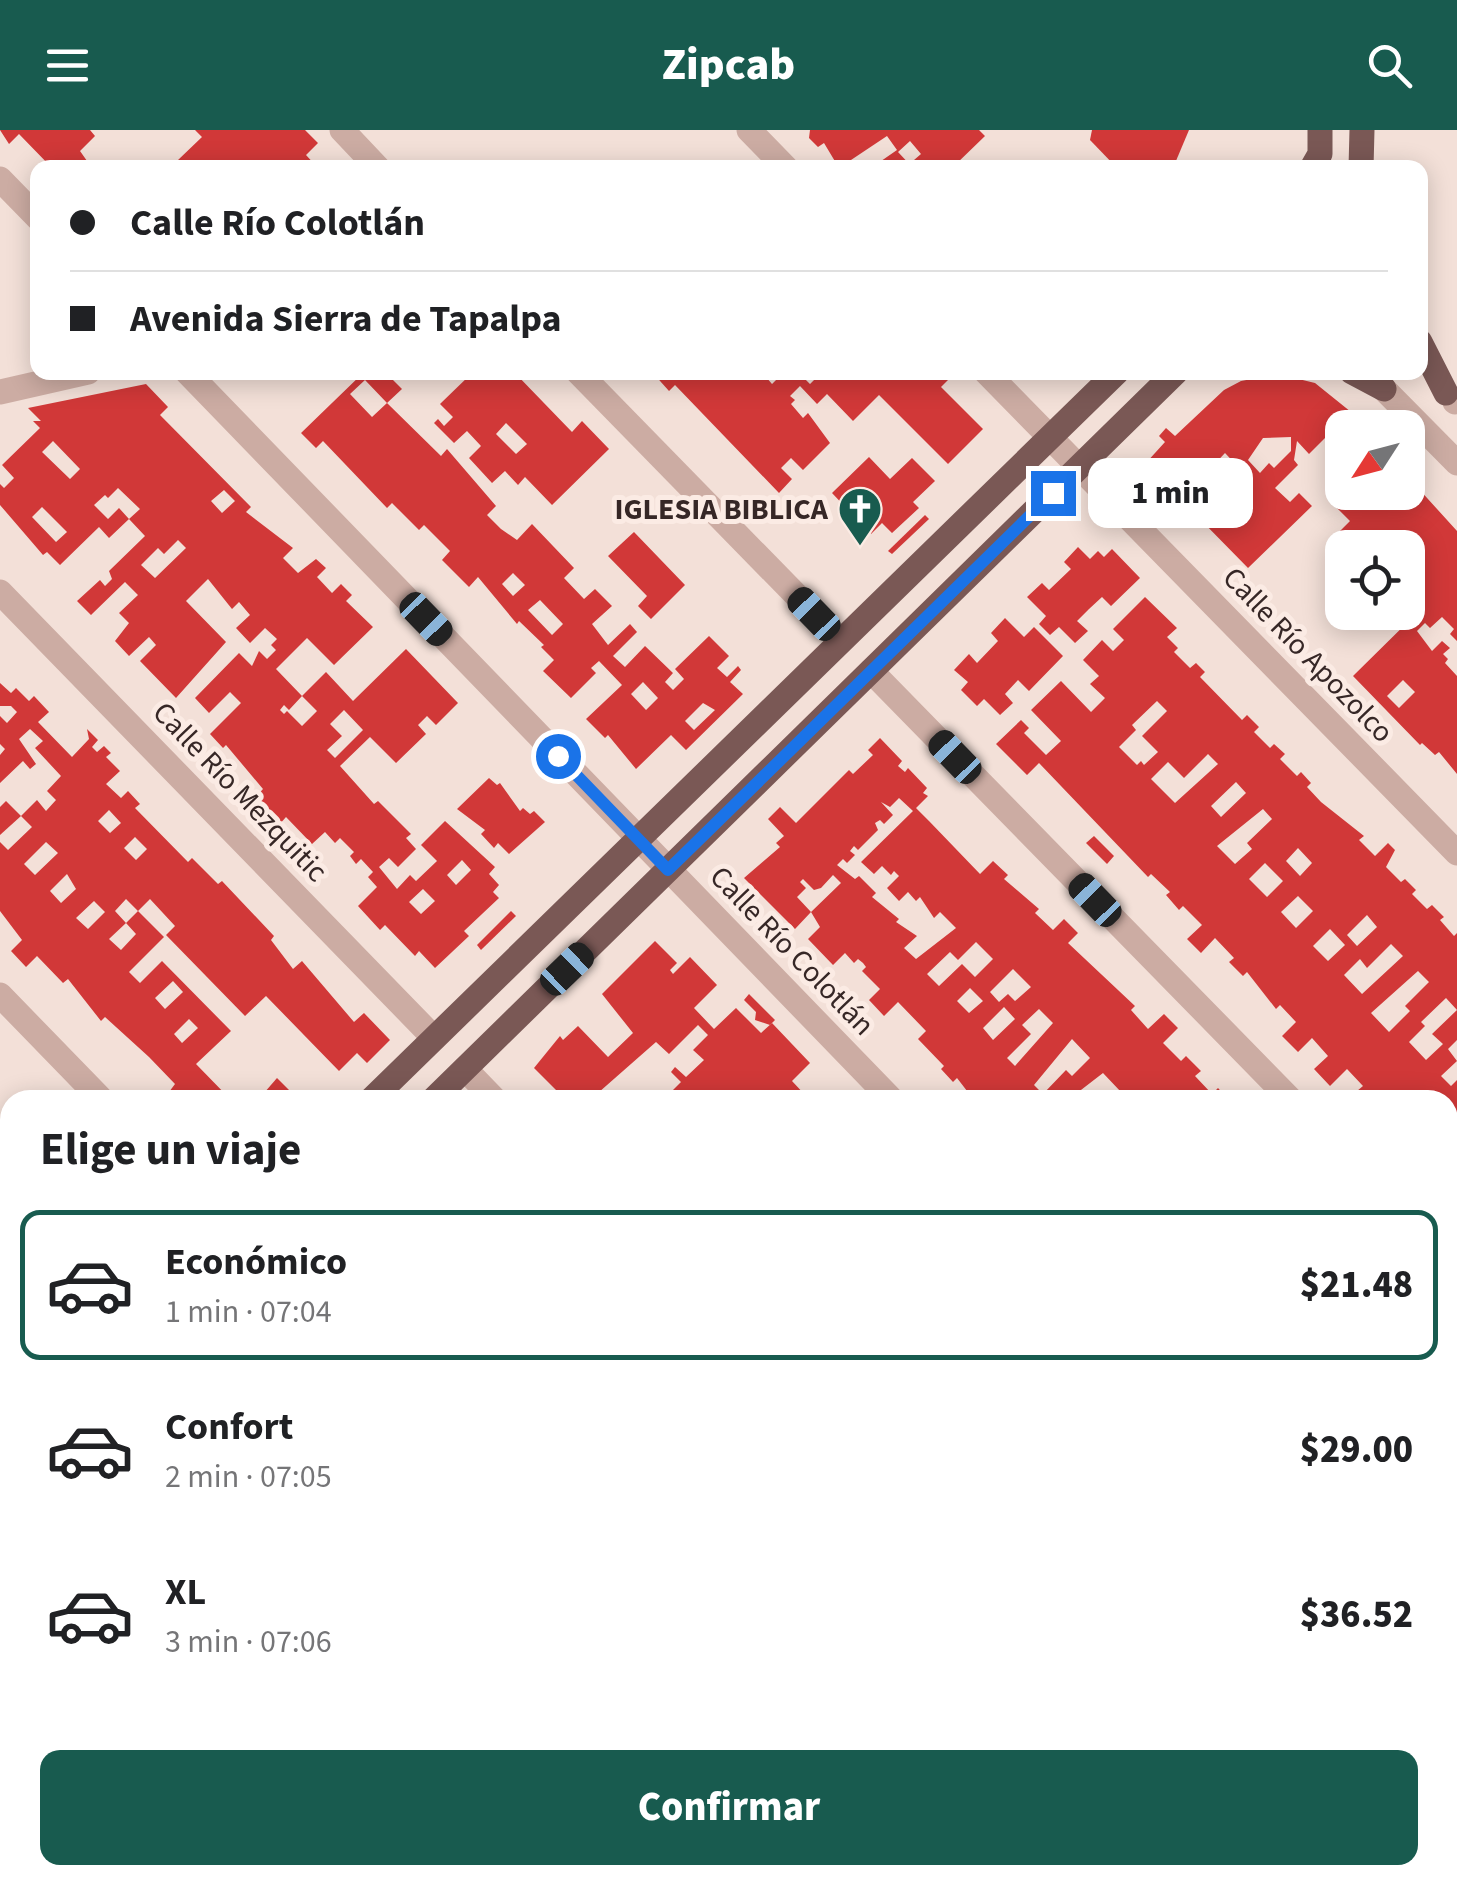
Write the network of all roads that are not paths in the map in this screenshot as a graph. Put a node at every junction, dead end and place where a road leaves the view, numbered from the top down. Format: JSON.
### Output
{"nodes":[{"id":1,"x":342,"y":130,"type":"edge"},
{"id":2,"x":749,"y":130,"type":"edge"},
{"id":3,"x":1320,"y":130,"type":"edge"},
{"id":4,"x":1362,"y":130,"type":"edge"},
{"id":5,"x":370,"y":160,"type":"edge"},
{"id":6,"x":778,"y":160,"type":"edge"},
{"id":7,"x":1317,"y":160,"type":"edge"},
{"id":8,"x":1361,"y":160,"type":"edge"},
{"id":9,"x":0,"y":179,"type":"edge"},
{"id":10,"x":30,"y":210,"type":"edge"},
{"id":11,"x":1428,"y":355,"type":"edge"},
{"id":12,"x":1428,"y":375,"type":"edge"},
{"id":13,"x":53,"y":380,"type":"edge"},
{"id":14,"x":195,"y":380,"type":"edge"},
{"id":15,"x":586,"y":380,"type":"edge"},
{"id":16,"x":994,"y":380,"type":"edge"},
{"id":17,"x":1108,"y":380,"type":"edge"},
{"id":18,"x":1170,"y":380,"type":"edge"},
{"id":19,"x":1376,"y":381,"type":"edge"},
{"id":20,"x":0,"y":392,"type":"edge"},
{"id":21,"x":1454,"y":399,"type":"edge"},
{"id":22,"x":1050,"y":437,"type":"junction"},
{"id":23,"x":1457,"y":462,"type":"edge"},
{"id":24,"x":1079,"y":468,"type":"junction"},
{"id":25,"x":0,"y":592,"type":"edge"},
{"id":26,"x":840,"y":640,"type":"junction"},
{"id":27,"x":871,"y":671,"type":"junction"},
{"id":28,"x":638,"y":839,"type":"junction"},
{"id":29,"x":1457,"y":853,"type":"edge"},
{"id":30,"x":668,"y":870,"type":"junction"},
{"id":31,"x":0,"y":995,"type":"edge"},
{"id":32,"x":434,"y":1038,"type":"junction"},
{"id":33,"x":465,"y":1069,"type":"junction"},
{"id":34,"x":92,"y":1090,"type":"edge"},
{"id":35,"x":381,"y":1090,"type":"edge"},
{"id":36,"x":443,"y":1090,"type":"edge"},
{"id":37,"x":486,"y":1090,"type":"edge"},
{"id":38,"x":882,"y":1090,"type":"edge"},
{"id":39,"x":1281,"y":1090,"type":"edge"}],
"edges":[{"from":1,"to":5,"type":"street"},
{"from":2,"to":6,"type":"street"},
{"from":3,"to":7,"type":"main road"},
{"from":4,"to":8,"type":"main road"},
{"from":9,"to":10,"type":"street"},
{"from":11,"to":21,"type":"main road"},
{"from":12,"to":21,"type":"street"},
{"from":13,"to":20,"type":"street"},
{"from":14,"to":28,"type":"street","name":"Calle Río Colotlán"},
{"from":15,"to":26,"type":"street"},
{"from":16,"to":22,"type":"street","name":"Calle Río Apozolco"},
{"from":17,"to":22,"type":"main road"},
{"from":18,"to":24,"type":"main road"},
{"from":19,"to":23,"type":"street"},
{"from":22,"to":24,"type":"street","name":"Calle Río Apozolco"},
{"from":22,"to":26,"type":"main road"},
{"from":24,"to":27,"type":"main road"},
{"from":24,"to":29,"type":"street","name":"Calle Río Apozolco"},
{"from":25,"to":32,"type":"street","name":"Calle Río Mezquitic"},
{"from":26,"to":28,"type":"main road"},
{"from":27,"to":30,"type":"main road"},
{"from":27,"to":39,"type":"street"},
{"from":28,"to":30,"type":"street","name":"Calle Río Colotlán"},
{"from":28,"to":32,"type":"main road"},
{"from":30,"to":33,"type":"main road"},
{"from":30,"to":38,"type":"street","name":"Calle Río Colotlán"},
{"from":31,"to":34,"type":"street"},
{"from":32,"to":35,"type":"main road"},
{"from":33,"to":36,"type":"main road"},
{"from":33,"to":37,"type":"street"}]}
